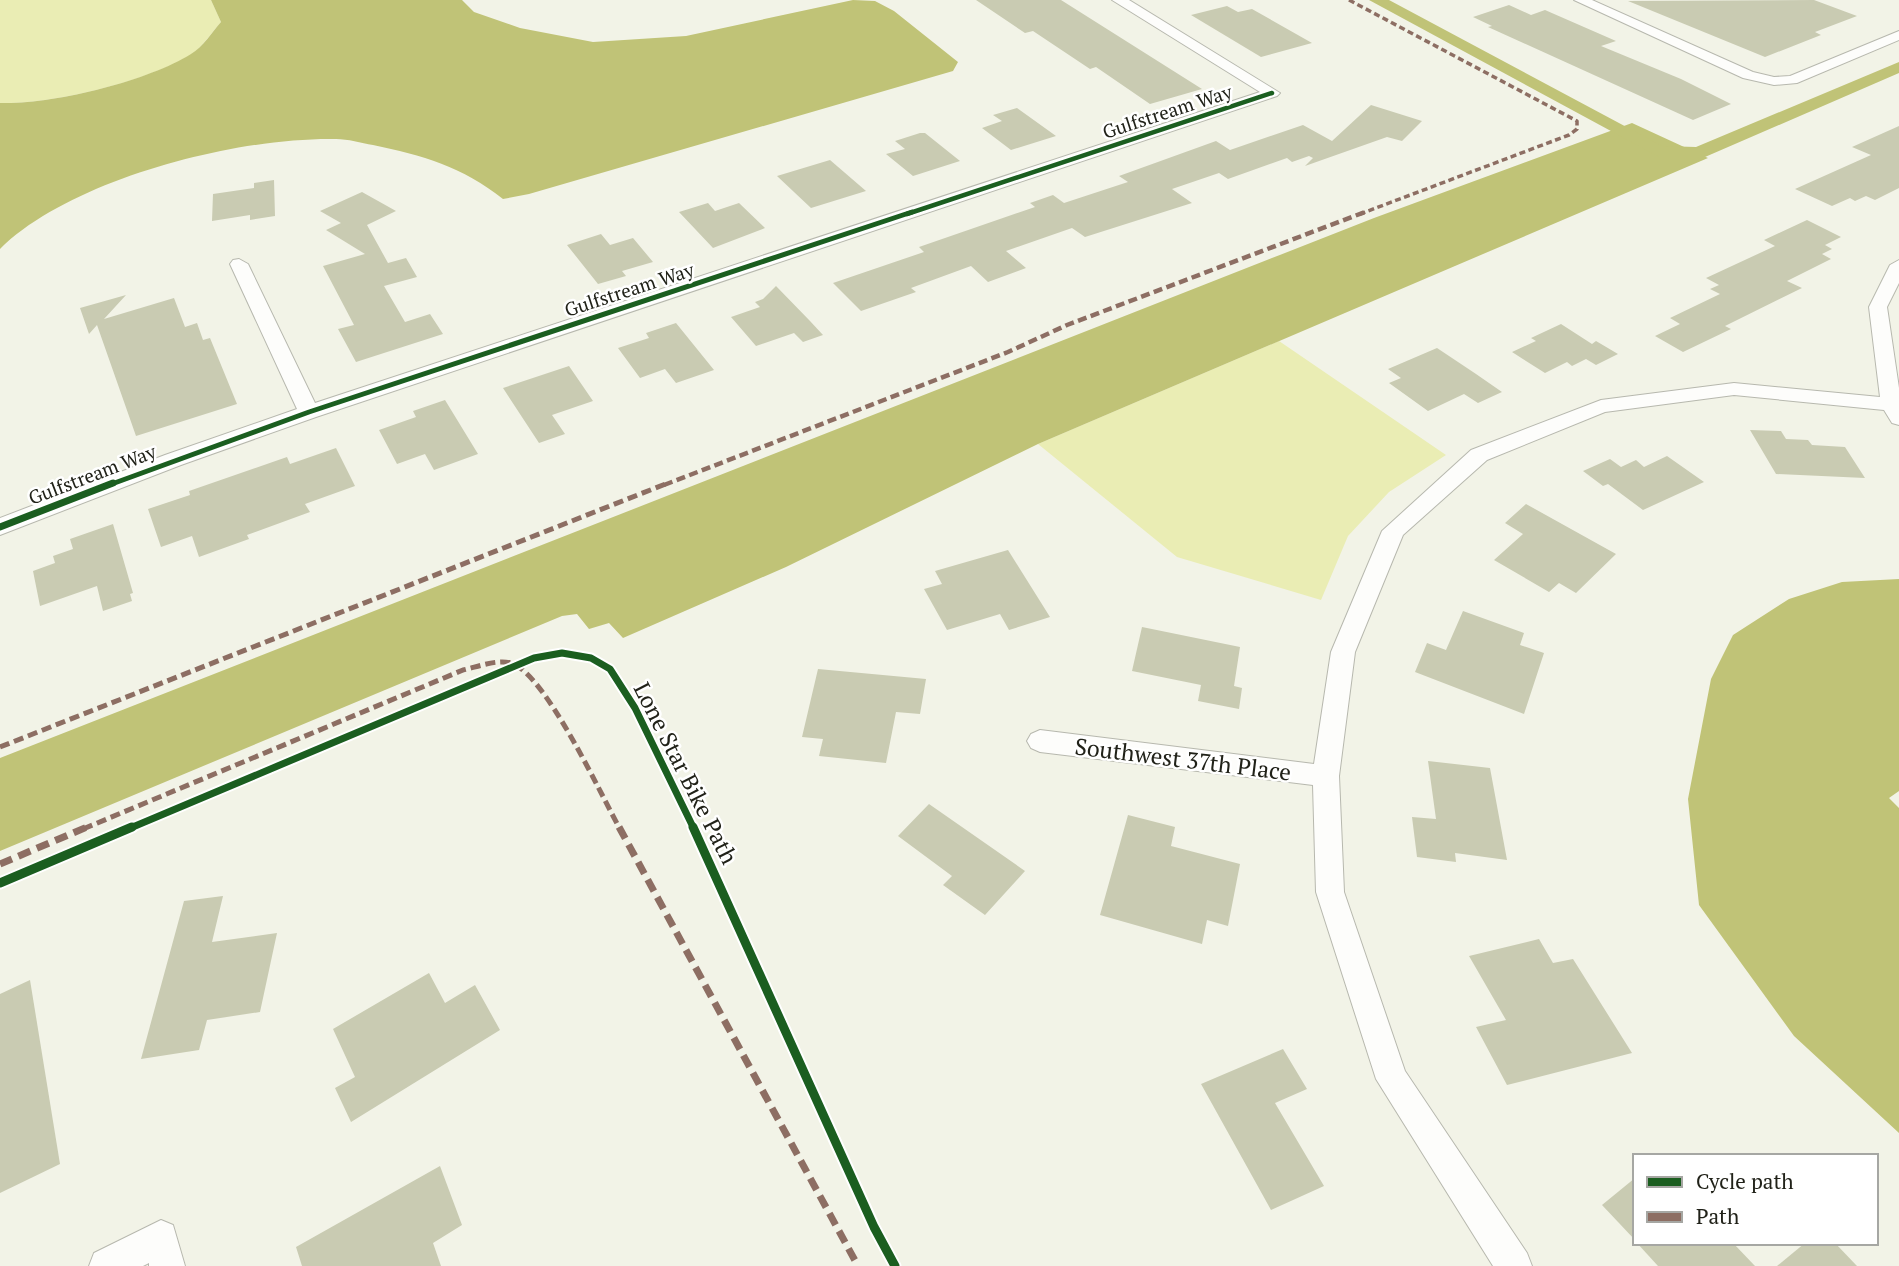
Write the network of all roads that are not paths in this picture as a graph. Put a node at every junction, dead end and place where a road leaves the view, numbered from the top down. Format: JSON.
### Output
{"nodes":[{"id":1,"x":1119,"y":0,"type":"edge"},
{"id":2,"x":1581,"y":0,"type":"edge"},
{"id":3,"x":1899,"y":35,"type":"edge"},
{"id":4,"x":239,"y":264,"type":"dead end"},
{"id":5,"x":1899,"y":265,"type":"edge"},
{"id":6,"x":309,"y":412,"type":"junction"},
{"id":7,"x":1895,"y":412,"type":"edge"},
{"id":8,"x":0,"y":527,"type":"edge"},
{"id":9,"x":1040,"y":741,"type":"dead end"},
{"id":10,"x":1326,"y":776,"type":"junction"},
{"id":11,"x":164,"y":1252,"type":"edge"},
{"id":12,"x":107,"y":1266,"type":"edge"},
{"id":13,"x":1514,"y":1266,"type":"edge"}],
"edges":[{"from":1,"to":6,"type":"street","name":"Gulfstream Way"},
{"from":2,"to":3,"type":"street"},
{"from":4,"to":6,"type":"street"},
{"from":5,"to":7,"type":"street"},
{"from":6,"to":8,"type":"street","name":"Gulfstream Way"},
{"from":7,"to":10,"type":"street"},
{"from":9,"to":10,"type":"street","name":"Southwest 37th Place"},
{"from":10,"to":13,"type":"street"},
{"from":11,"to":12,"type":"street"}]}
